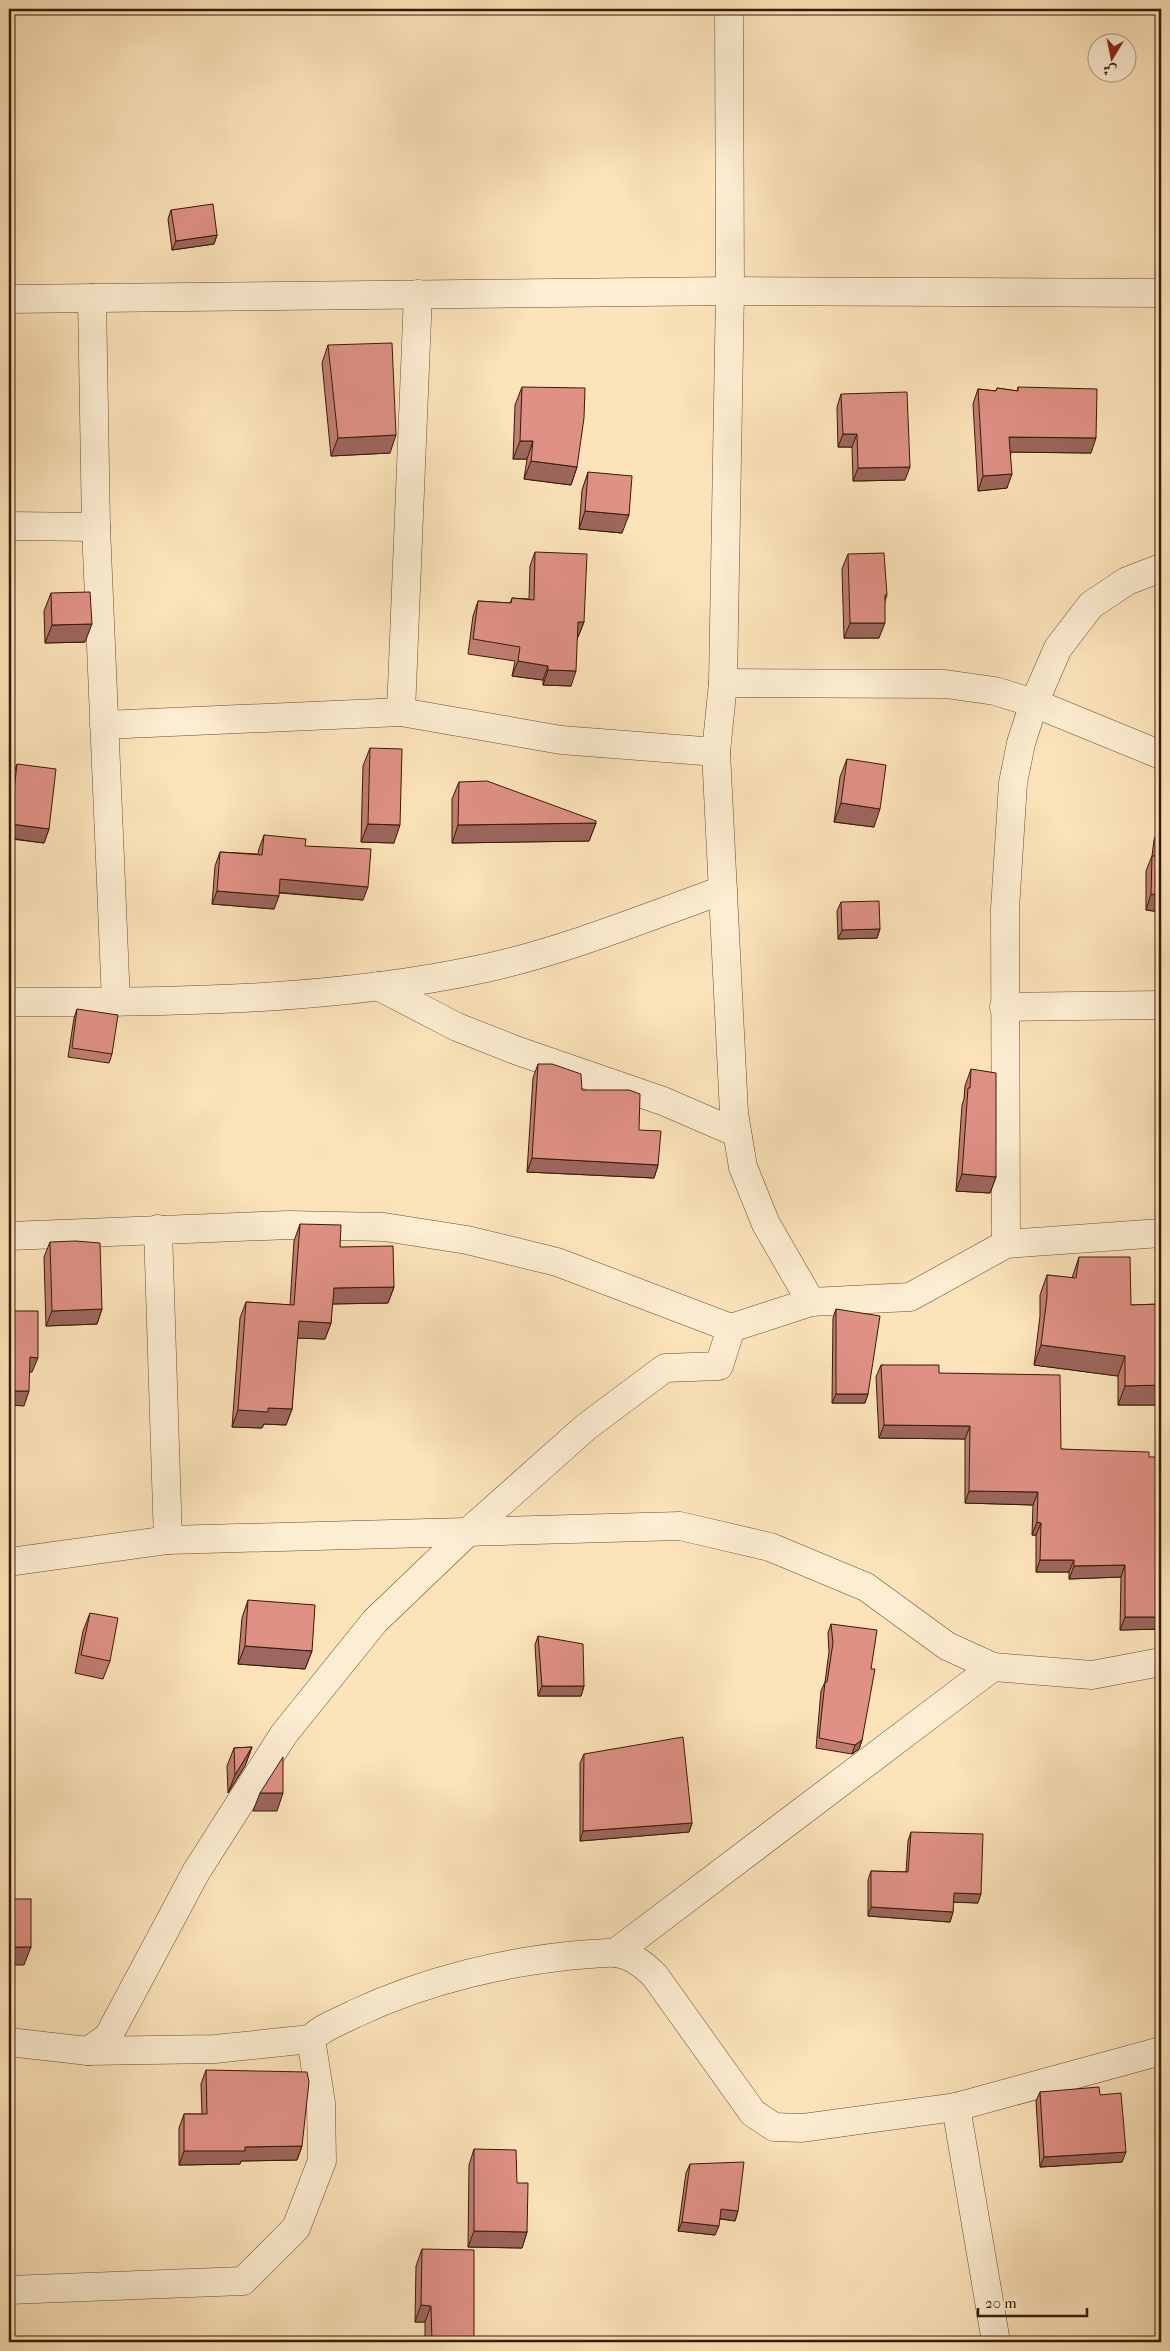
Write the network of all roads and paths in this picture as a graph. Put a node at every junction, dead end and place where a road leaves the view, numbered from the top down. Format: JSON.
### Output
{"nodes":[{"id":1,"x":729,"y":9,"type":"edge"},
{"id":2,"x":730,"y":291,"type":"junction"},
{"id":3,"x":418,"y":294,"type":"junction"},
{"id":4,"x":1161,"y":294,"type":"edge"},
{"id":5,"x":92,"y":298,"type":"junction"},
{"id":6,"x":9,"y":299,"type":"edge"},
{"id":7,"x":9,"y":526,"type":"edge"},
{"id":8,"x":96,"y":528,"type":"junction"},
{"id":9,"x":1161,"y":568,"type":"edge"},
{"id":10,"x":723,"y":683,"type":"junction"},
{"id":11,"x":1034,"y":703,"type":"junction"},
{"id":12,"x":401,"y":712,"type":"junction"},
{"id":13,"x":104,"y":724,"type":"junction"},
{"id":14,"x":716,"y":752,"type":"junction"},
{"id":15,"x":1161,"y":755,"type":"edge"},
{"id":16,"x":723,"y":890,"type":"junction"},
{"id":17,"x":378,"y":986,"type":"junction"},
{"id":18,"x":9,"y":1002,"type":"edge"},
{"id":19,"x":116,"y":1002,"type":"junction"},
{"id":20,"x":1161,"y":1005,"type":"edge"},
{"id":21,"x":1004,"y":1007,"type":"junction"},
{"id":22,"x":738,"y":1133,"type":"junction"},
{"id":23,"x":158,"y":1229,"type":"junction"},
{"id":24,"x":1161,"y":1233,"type":"edge"},
{"id":25,"x":9,"y":1236,"type":"edge"},
{"id":26,"x":1006,"y":1244,"type":"junction"},
{"id":27,"x":811,"y":1302,"type":"junction"},
{"id":28,"x":731,"y":1328,"type":"junction"},
{"id":29,"x":468,"y":1532,"type":"junction"},
{"id":30,"x":168,"y":1540,"type":"junction"},
{"id":31,"x":9,"y":1562,"type":"edge"},
{"id":32,"x":1161,"y":1662,"type":"edge"},
{"id":33,"x":993,"y":1667,"type":"junction"},
{"id":34,"x":615,"y":1953,"type":"junction"},
{"id":35,"x":311,"y":2039,"type":"junction"},
{"id":36,"x":9,"y":2042,"type":"edge"},
{"id":37,"x":88,"y":2051,"type":"junction"},
{"id":38,"x":1161,"y":2051,"type":"edge"},
{"id":39,"x":956,"y":2107,"type":"junction"},
{"id":40,"x":9,"y":2290,"type":"edge"},
{"id":41,"x":996,"y":2342,"type":"edge"}],
"edges":[{"from":1,"to":2,"type":"street"},
{"from":2,"to":3,"type":"street"},
{"from":2,"to":4,"type":"street"},
{"from":2,"to":10,"type":"street"},
{"from":3,"to":5,"type":"street"},
{"from":3,"to":12,"type":"street"},
{"from":5,"to":6,"type":"street"},
{"from":5,"to":8,"type":"street"},
{"from":7,"to":8,"type":"street"},
{"from":8,"to":13,"type":"street"},
{"from":9,"to":11,"type":"street"},
{"from":10,"to":11,"type":"street"},
{"from":10,"to":14,"type":"street"},
{"from":11,"to":15,"type":"street"},
{"from":11,"to":21,"type":"street"},
{"from":12,"to":13,"type":"street"},
{"from":12,"to":14,"type":"street"},
{"from":13,"to":19,"type":"street"},
{"from":14,"to":16,"type":"street"},
{"from":16,"to":17,"type":"street"},
{"from":16,"to":22,"type":"street"},
{"from":17,"to":19,"type":"street"},
{"from":17,"to":22,"type":"street"},
{"from":18,"to":19,"type":"street"},
{"from":20,"to":21,"type":"street"},
{"from":21,"to":26,"type":"street"},
{"from":22,"to":27,"type":"street"},
{"from":23,"to":25,"type":"street"},
{"from":23,"to":28,"type":"street"},
{"from":23,"to":30,"type":"street"},
{"from":24,"to":26,"type":"street"},
{"from":26,"to":27,"type":"street"},
{"from":27,"to":28,"type":"street"},
{"from":28,"to":29,"type":"street"},
{"from":29,"to":30,"type":"street"},
{"from":29,"to":33,"type":"street"},
{"from":29,"to":37,"type":"street"},
{"from":30,"to":31,"type":"street"},
{"from":32,"to":33,"type":"street"},
{"from":33,"to":34,"type":"street"},
{"from":34,"to":35,"type":"street"},
{"from":34,"to":39,"type":"street"},
{"from":35,"to":37,"type":"street"},
{"from":35,"to":40,"type":"street"},
{"from":36,"to":37,"type":"street"},
{"from":38,"to":39,"type":"street"},
{"from":39,"to":41,"type":"street"}]}
